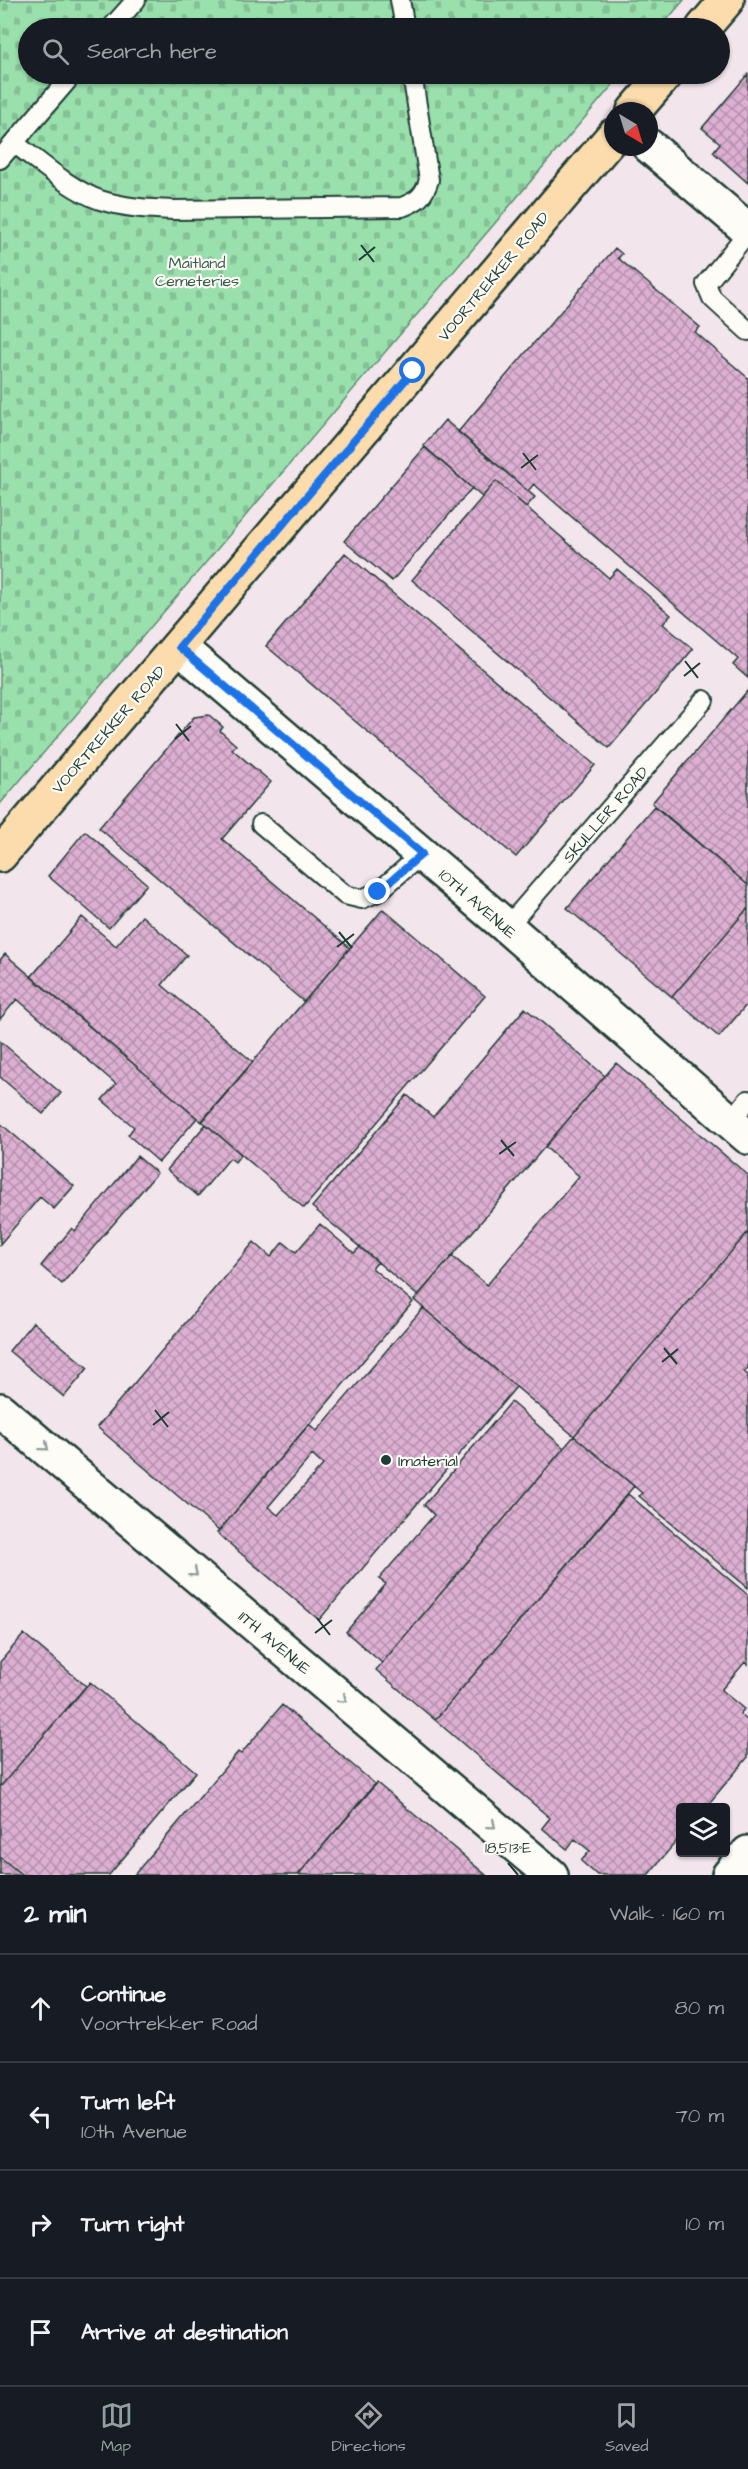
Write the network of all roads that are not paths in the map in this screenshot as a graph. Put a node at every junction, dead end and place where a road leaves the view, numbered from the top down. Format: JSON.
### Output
{"nodes":[{"id":1,"x":136,"y":0,"type":"edge"},
{"id":2,"x":400,"y":0,"type":"edge"},
{"id":3,"x":727,"y":0,"type":"edge"},
{"id":4,"x":120,"y":18,"type":"edge"},
{"id":5,"x":403,"y":18,"type":"edge"},
{"id":6,"x":712,"y":18,"type":"edge"},
{"id":7,"x":64,"y":84,"type":"edge"},
{"id":8,"x":414,"y":84,"type":"edge"},
{"id":9,"x":657,"y":84,"type":"edge"},
{"id":10,"x":642,"y":102,"type":"edge"},
{"id":11,"x":14,"y":142,"type":"junction"},
{"id":12,"x":604,"y":147,"type":"edge"},
{"id":13,"x":658,"y":154,"type":"edge"},
{"id":14,"x":0,"y":159,"type":"edge"},
{"id":15,"x":748,"y":231,"type":"edge"},
{"id":16,"x":748,"y":331,"type":"edge"},
{"id":17,"x":179,"y":647,"type":"junction"},
{"id":18,"x":704,"y":700,"type":"dead end"},
{"id":19,"x":261,"y":824,"type":"dead end"},
{"id":20,"x":422,"y":854,"type":"junction"},
{"id":21,"x":0,"y":855,"type":"edge"},
{"id":22,"x":507,"y":927,"type":"junction"},
{"id":23,"x":742,"y":1120,"type":"edge"},
{"id":24,"x":0,"y":1410,"type":"edge"},
{"id":25,"x":748,"y":1853,"type":"edge"},
{"id":26,"x":551,"y":1875,"type":"edge"},
{"id":27,"x":729,"y":1875,"type":"edge"}],
"edges":[{"from":1,"to":4,"type":"lane"},
{"from":2,"to":5,"type":"lane"},
{"from":3,"to":6,"type":"main road"},
{"from":7,"to":11,"type":"lane"},
{"from":8,"to":11,"type":"lane"},
{"from":9,"to":10,"type":"main road"},
{"from":11,"to":14,"type":"lane"},
{"from":12,"to":17,"type":"main road","name":"VOORTREKKER ROAD"},
{"from":13,"to":15,"type":"street"},
{"from":15,"to":16,"type":"lane"},
{"from":17,"to":20,"type":"street","name":"10TH AVENUE"},
{"from":17,"to":21,"type":"main road","name":"VOORTREKKER ROAD"},
{"from":18,"to":22,"type":"lane","name":"SKULLER ROAD"},
{"from":19,"to":20,"type":"lane"},
{"from":20,"to":22,"type":"street","name":"10TH AVENUE"},
{"from":22,"to":23,"type":"street","name":"10TH AVENUE"},
{"from":24,"to":26,"type":"street","name":"11TH AVENUE","one_way":true},
{"from":25,"to":27,"type":"street"}]}
